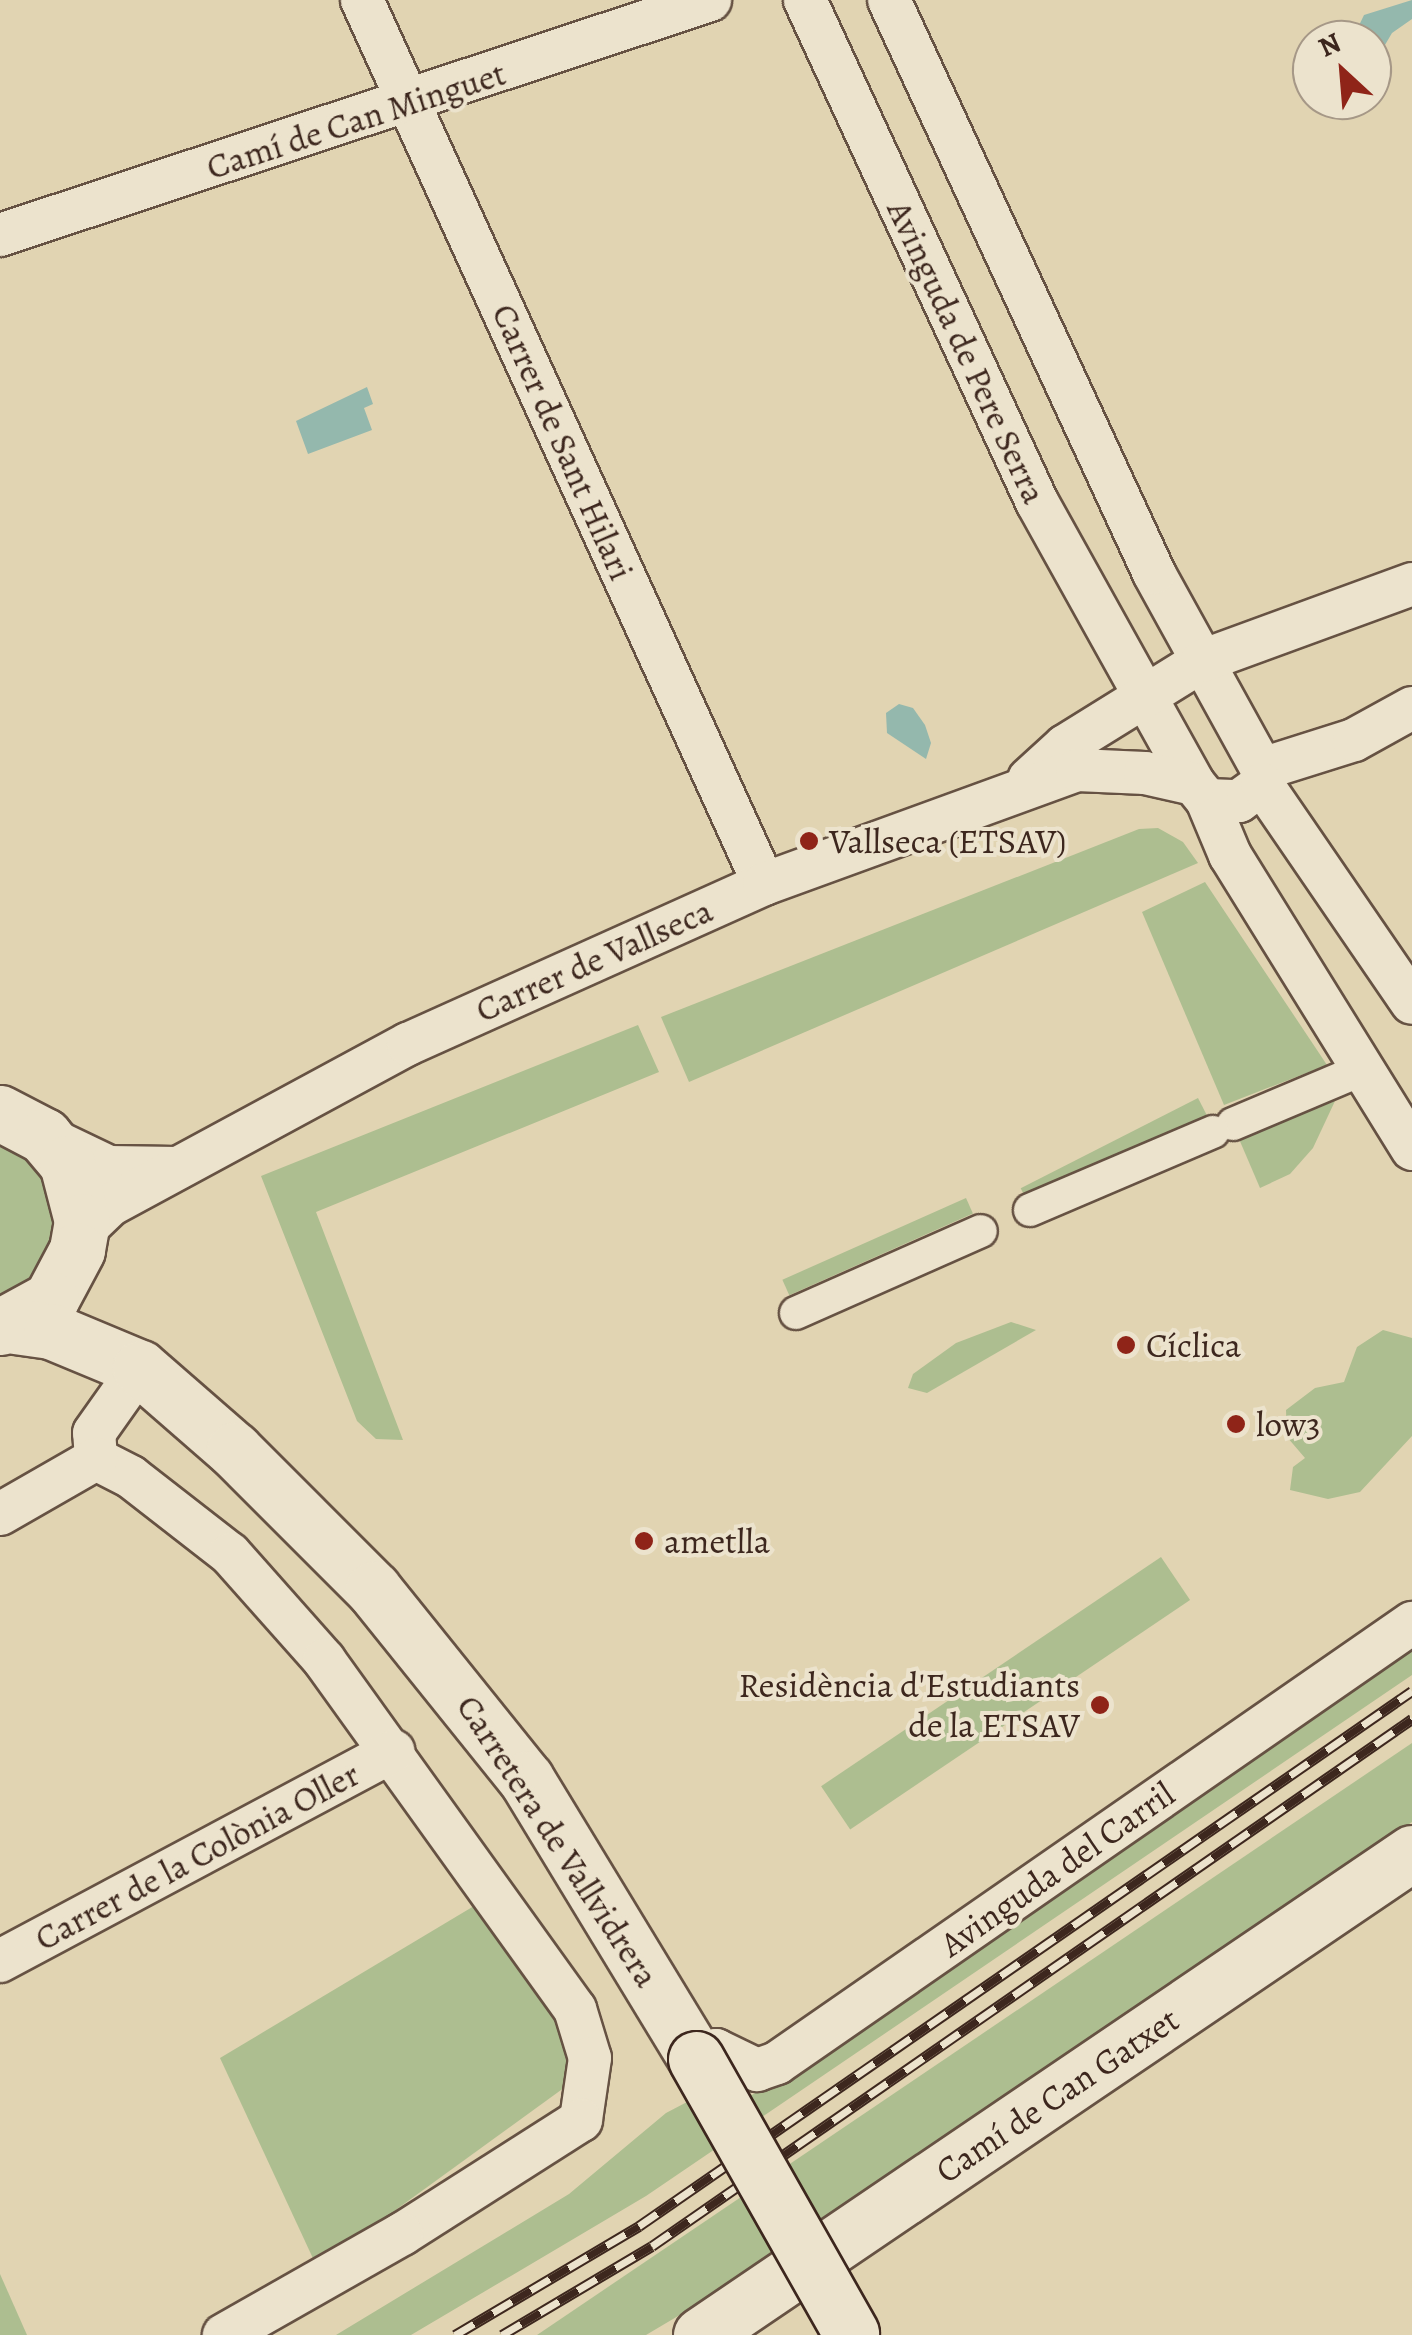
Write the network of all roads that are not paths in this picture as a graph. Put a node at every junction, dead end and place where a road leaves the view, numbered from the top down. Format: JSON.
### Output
{"nodes":[{"id":1,"x":362,"y":0,"type":"edge"},
{"id":2,"x":710,"y":0,"type":"edge"},
{"id":3,"x":805,"y":0,"type":"edge"},
{"id":4,"x":889,"y":0,"type":"edge"},
{"id":5,"x":409,"y":104,"type":"junction"},
{"id":6,"x":0,"y":235,"type":"edge"},
{"id":7,"x":1412,"y":584,"type":"edge"},
{"id":8,"x":1202,"y":662,"type":"junction"},
{"id":9,"x":1412,"y":708,"type":"edge"},
{"id":10,"x":1154,"y":712,"type":"junction"},
{"id":11,"x":1262,"y":777,"type":"junction"},
{"id":12,"x":1021,"y":786,"type":"junction"},
{"id":13,"x":1200,"y":792,"type":"junction"},
{"id":14,"x":764,"y":884,"type":"junction"},
{"id":15,"x":1412,"y":1003,"type":"edge"},
{"id":16,"x":1363,"y":1070,"type":"junction"},
{"id":17,"x":22,"y":1124,"type":"edge"},
{"id":18,"x":1412,"y":1149,"type":"edge"},
{"id":19,"x":182,"y":1167,"type":"junction"},
{"id":20,"x":1030,"y":1210,"type":"dead end"},
{"id":21,"x":980,"y":1231,"type":"dead end"},
{"id":22,"x":79,"y":1242,"type":"junction"},
{"id":23,"x":782,"y":1318,"type":"dead end"},
{"id":24,"x":4,"y":1326,"type":"edge"},
{"id":25,"x":140,"y":1368,"type":"junction"},
{"id":26,"x":96,"y":1459,"type":"junction"},
{"id":27,"x":0,"y":1514,"type":"edge"},
{"id":28,"x":1412,"y":1624,"type":"edge"},
{"id":29,"x":394,"y":1751,"type":"junction"},
{"id":30,"x":1412,"y":1853,"type":"edge"},
{"id":31,"x":0,"y":1962,"type":"edge"},
{"id":32,"x":696,"y":2059,"type":"junction"},
{"id":33,"x":703,"y":2334,"type":"edge"},
{"id":34,"x":851,"y":2334,"type":"edge"},
{"id":35,"x":224,"y":2335,"type":"edge"}],
"edges":[{"from":1,"to":5,"type":"street","name":"Carrer de Sant Hilari"},
{"from":2,"to":5,"type":"street","name":"Camí de Can Minguet"},
{"from":3,"to":10,"type":"street","name":"Avinguda de Pere Serra"},
{"from":4,"to":8,"type":"street","name":"Avinguda de Pere Serra"},
{"from":5,"to":6,"type":"street","name":"Camí de Can Minguet"},
{"from":5,"to":14,"type":"street","name":"Carrer de Sant Hilari"},
{"from":7,"to":8,"type":"street","name":"Carrer de Vallseca"},
{"from":8,"to":10,"type":"street","name":"Carrer de Vallseca"},
{"from":8,"to":11,"type":"street","name":"Avinguda de Pere Serra"},
{"from":9,"to":11,"type":"street"},
{"from":10,"to":12,"type":"street","name":"Carrer de Vallseca"},
{"from":10,"to":13,"type":"street","name":"Avinguda de Pere Serra"},
{"from":11,"to":13,"type":"street"},
{"from":11,"to":15,"type":"street"},
{"from":12,"to":13,"type":"street","name":"Carrer de Vallseca"},
{"from":12,"to":14,"type":"street","name":"Carrer de Vallseca"},
{"from":13,"to":16,"type":"street"},
{"from":14,"to":19,"type":"street","name":"Carrer de Vallseca"},
{"from":16,"to":18,"type":"street"},
{"from":16,"to":20,"type":"street"},
{"from":17,"to":19,"type":"street","name":"Carrer de Vallseca"},
{"from":17,"to":22,"type":"main road","name":"Carretera de Vallvidrera"},
{"from":19,"to":22,"type":"street","name":"Carrer de Vallseca"},
{"from":21,"to":23,"type":"street"},
{"from":22,"to":24,"type":"main road"},
{"from":22,"to":25,"type":"main road","name":"Carretera de Vallvidrera"},
{"from":24,"to":25,"type":"main road","name":"Carretera de Vallvidrera"},
{"from":25,"to":26,"type":"street"},
{"from":25,"to":32,"type":"main road","name":"Carretera de Vallvidrera"},
{"from":26,"to":27,"type":"street"},
{"from":26,"to":29,"type":"street"},
{"from":28,"to":32,"type":"street","name":"Avinguda del Carril"},
{"from":29,"to":31,"type":"street","name":"Carrer de la Colònia Oller"},
{"from":29,"to":35,"type":"street"},
{"from":30,"to":33,"type":"main road","name":"Camí de Can Gatxet"},
{"from":32,"to":34,"type":"main road","name":"Carretera de Vallvidrera","bridge":true}]}
